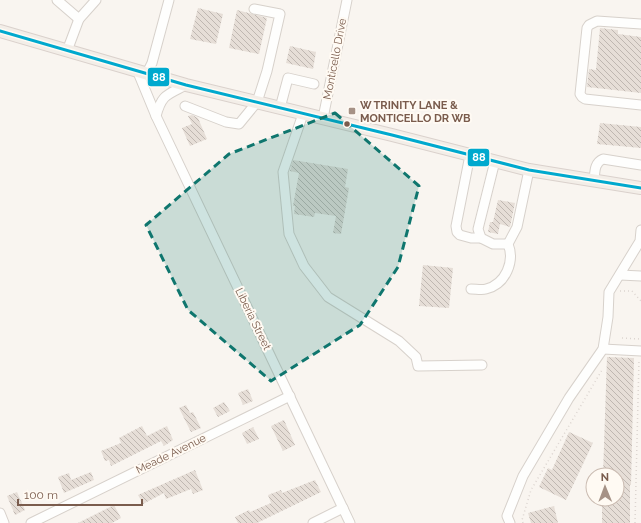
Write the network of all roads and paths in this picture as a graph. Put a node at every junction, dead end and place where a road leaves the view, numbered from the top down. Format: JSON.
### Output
{"nodes":[{"id":1,"x":57,"y":0,"type":"edge"},
{"id":2,"x":96,"y":0,"type":"edge"},
{"id":3,"x":169,"y":0,"type":"edge"},
{"id":4,"x":347,"y":0,"type":"edge"},
{"id":5,"x":254,"y":9,"type":"dead end"},
{"id":6,"x":79,"y":19,"type":"junction"},
{"id":7,"x":641,"y":24,"type":"edge"},
{"id":8,"x":0,"y":31,"type":"edge"},
{"id":9,"x":67,"y":50,"type":"junction"},
{"id":10,"x":142,"y":72,"type":"junction"},
{"id":11,"x":314,"y":84,"type":"dead end"},
{"id":12,"x":186,"y":85,"type":"junction"},
{"id":13,"x":257,"y":102,"type":"junction"},
{"id":14,"x":641,"y":105,"type":"edge"},
{"id":15,"x":185,"y":106,"type":"dead end"},
{"id":16,"x":280,"y":108,"type":"junction"},
{"id":17,"x":303,"y":114,"type":"junction"},
{"id":18,"x":156,"y":116,"type":"junction"},
{"id":19,"x":323,"y":118,"type":"junction"},
{"id":20,"x":470,"y":155,"type":"junction"},
{"id":21,"x":495,"y":161,"type":"junction"},
{"id":22,"x":641,"y":165,"type":"edge"},
{"id":23,"x":529,"y":170,"type":"junction"},
{"id":24,"x":594,"y":181,"type":"junction"},
{"id":25,"x":641,"y":188,"type":"edge"},
{"id":26,"x":641,"y":230,"type":"edge"},
{"id":27,"x":481,"y":238,"type":"junction"},
{"id":28,"x":508,"y":244,"type":"junction"},
{"id":29,"x":620,"y":275,"type":"junction"},
{"id":30,"x":641,"y":276,"type":"edge"},
{"id":31,"x":471,"y":289,"type":"dead end"},
{"id":32,"x":618,"y":291,"type":"dead end"},
{"id":33,"x":641,"y":301,"type":"edge"},
{"id":34,"x":622,"y":338,"type":"dead end"},
{"id":35,"x":641,"y":339,"type":"edge"},
{"id":36,"x":603,"y":349,"type":"junction"},
{"id":37,"x":640,"y":353,"type":"edge"},
{"id":38,"x":482,"y":365,"type":"dead end"},
{"id":39,"x":602,"y":370,"type":"dead end"},
{"id":40,"x":290,"y":396,"type":"junction"},
{"id":41,"x":343,"y":508,"type":"junction"},
{"id":42,"x":0,"y":513,"type":"edge"},
{"id":43,"x":4,"y":523,"type":"edge"},
{"id":44,"x":32,"y":523,"type":"edge"},
{"id":45,"x":313,"y":523,"type":"edge"},
{"id":46,"x":350,"y":523,"type":"edge"},
{"id":47,"x":510,"y":523,"type":"edge"},
{"id":48,"x":523,"y":523,"type":"edge"},
{"id":49,"x":635,"y":523,"type":"edge"}],
"edges":[{"from":1,"to":6,"type":"street"},
{"from":2,"to":6,"type":"street"},
{"from":3,"to":10,"type":"street"},
{"from":4,"to":19,"type":"street","name":"Monticello Drive"},
{"from":5,"to":13,"type":"street"},
{"from":6,"to":9,"type":"street"},
{"from":7,"to":14,"type":"street"},
{"from":8,"to":9,"type":"main road"},
{"from":9,"to":10,"type":"main road"},
{"from":10,"to":12,"type":"main road"},
{"from":10,"to":18,"type":"street","name":"Liberia Street"},
{"from":11,"to":16,"type":"street"},
{"from":12,"to":13,"type":"main road"},
{"from":12,"to":18,"type":"street"},
{"from":13,"to":15,"type":"street"},
{"from":13,"to":16,"type":"main road"},
{"from":16,"to":17,"type":"main road"},
{"from":17,"to":19,"type":"main road"},
{"from":17,"to":38,"type":"street"},
{"from":18,"to":40,"type":"street","name":"Liberia Street"},
{"from":19,"to":20,"type":"main road"},
{"from":20,"to":21,"type":"main road"},
{"from":20,"to":27,"type":"street"},
{"from":21,"to":23,"type":"main road"},
{"from":21,"to":27,"type":"street"},
{"from":22,"to":24,"type":"street"},
{"from":23,"to":24,"type":"main road"},
{"from":23,"to":28,"type":"street"},
{"from":24,"to":25,"type":"main road"},
{"from":26,"to":29,"type":"street"},
{"from":27,"to":28,"type":"street"},
{"from":28,"to":31,"type":"street"},
{"from":29,"to":30,"type":"street"},
{"from":29,"to":36,"type":"street"},
{"from":32,"to":33,"type":"path"},
{"from":34,"to":35,"type":"path"},
{"from":36,"to":37,"type":"street"},
{"from":36,"to":47,"type":"street"},
{"from":37,"to":49,"type":"path"},
{"from":39,"to":48,"type":"path"},
{"from":40,"to":41,"type":"street","name":"Liberia Street"},
{"from":40,"to":44,"type":"street","name":"Meade Avenue"},
{"from":41,"to":45,"type":"street"},
{"from":41,"to":46,"type":"street","name":"Liberia Street"},
{"from":42,"to":43,"type":"street"}]}
